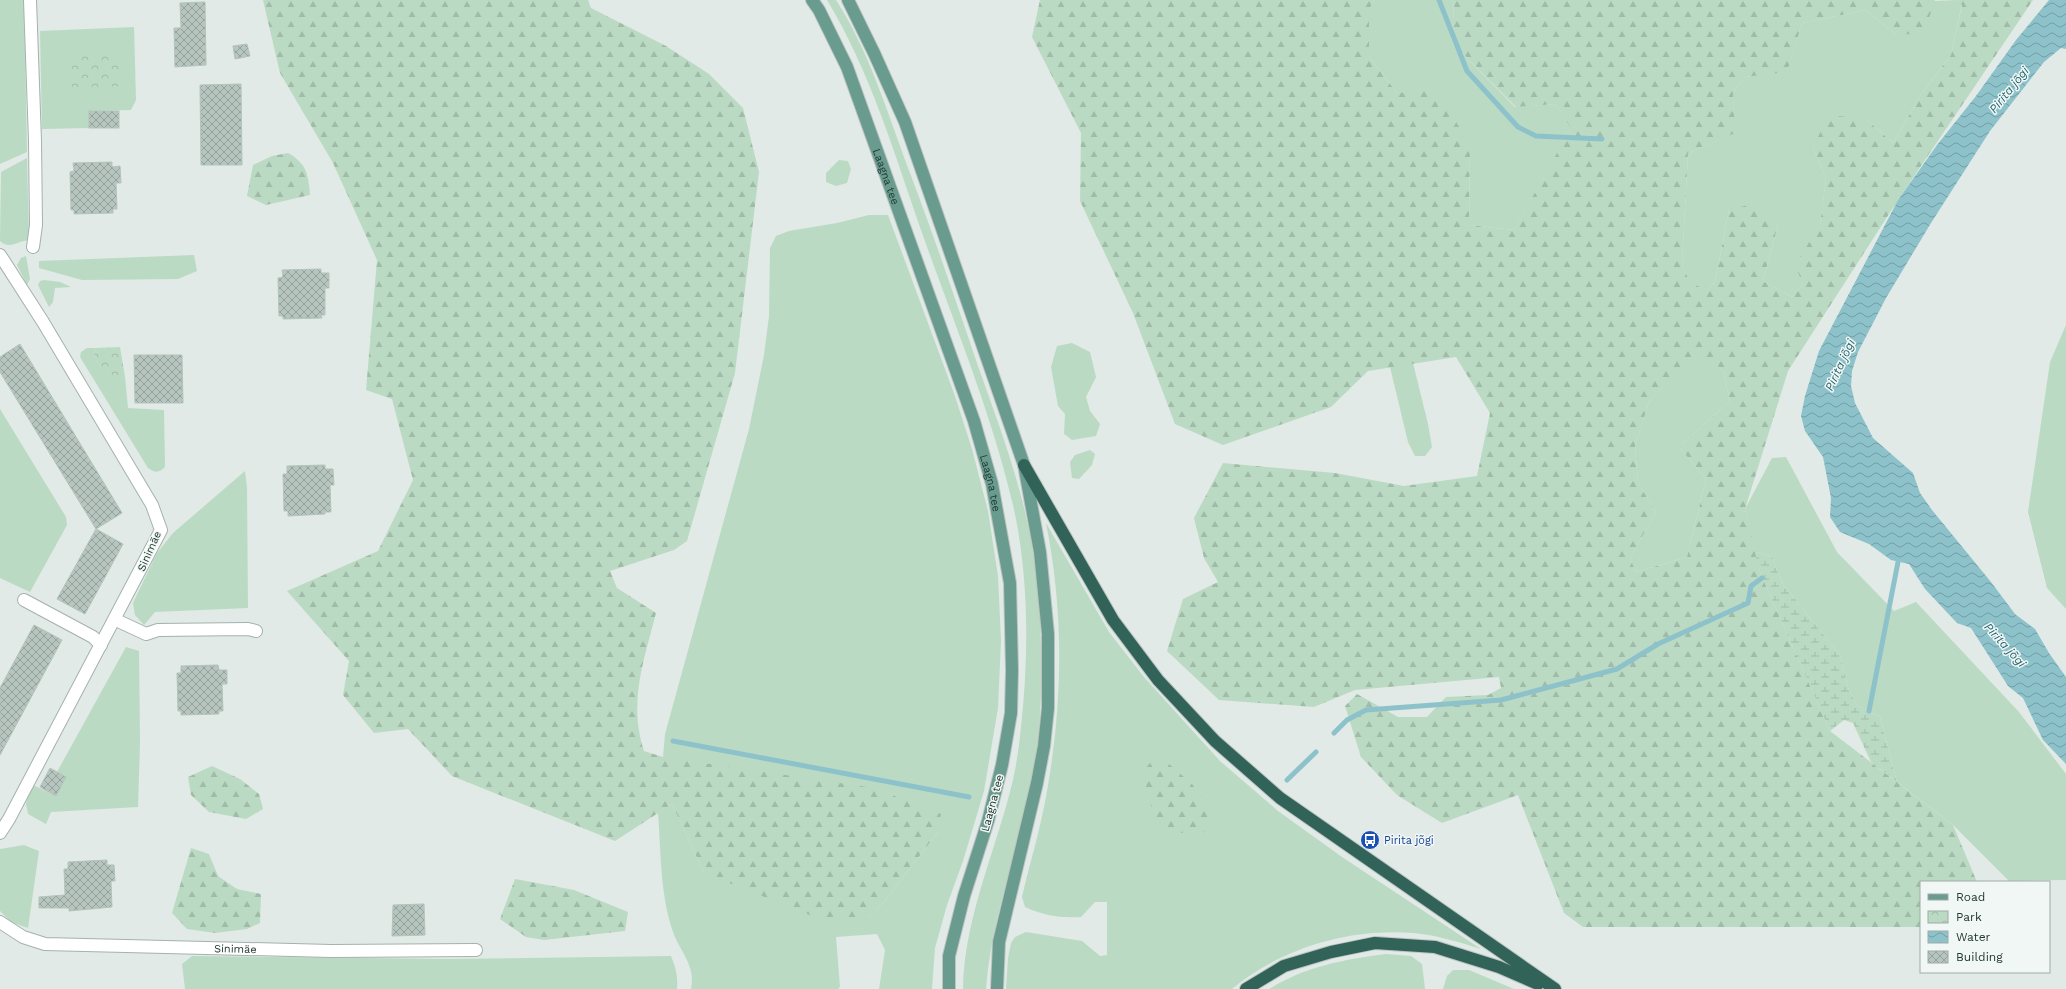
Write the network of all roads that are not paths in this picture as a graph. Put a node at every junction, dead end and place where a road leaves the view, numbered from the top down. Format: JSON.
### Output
{"nodes":[{"id":1,"x":30,"y":0,"type":"edge"},
{"id":2,"x":812,"y":0,"type":"edge"},
{"id":3,"x":848,"y":0,"type":"edge"},
{"id":4,"x":33,"y":247,"type":"dead end"},
{"id":5,"x":0,"y":255,"type":"edge"},
{"id":6,"x":1024,"y":465,"type":"junction"},
{"id":7,"x":24,"y":600,"type":"dead end"},
{"id":8,"x":116,"y":620,"type":"junction"},
{"id":9,"x":256,"y":631,"type":"dead end"},
{"id":10,"x":101,"y":645,"type":"junction"},
{"id":11,"x":0,"y":832,"type":"edge"},
{"id":12,"x":0,"y":922,"type":"edge"},
{"id":13,"x":476,"y":950,"type":"dead end"},
{"id":14,"x":949,"y":989,"type":"edge"},
{"id":15,"x":997,"y":989,"type":"edge"},
{"id":16,"x":1246,"y":989,"type":"edge"},
{"id":17,"x":1550,"y":989,"type":"edge"},
{"id":18,"x":1554,"y":989,"type":"edge"}],
"edges":[{"from":1,"to":4,"type":"street"},
{"from":2,"to":14,"type":"main road","name":"Laagna tee"},
{"from":3,"to":6,"type":"main road"},
{"from":5,"to":8,"type":"street","name":"Sinimäe"},
{"from":6,"to":15,"type":"main road"},
{"from":6,"to":18,"type":"highway"},
{"from":7,"to":10,"type":"street"},
{"from":8,"to":9,"type":"street"},
{"from":8,"to":10,"type":"street","name":"Sinimäe"},
{"from":10,"to":11,"type":"street","name":"Sinimäe"},
{"from":12,"to":13,"type":"street","name":"Sinimäe"},
{"from":16,"to":17,"type":"highway"}]}
